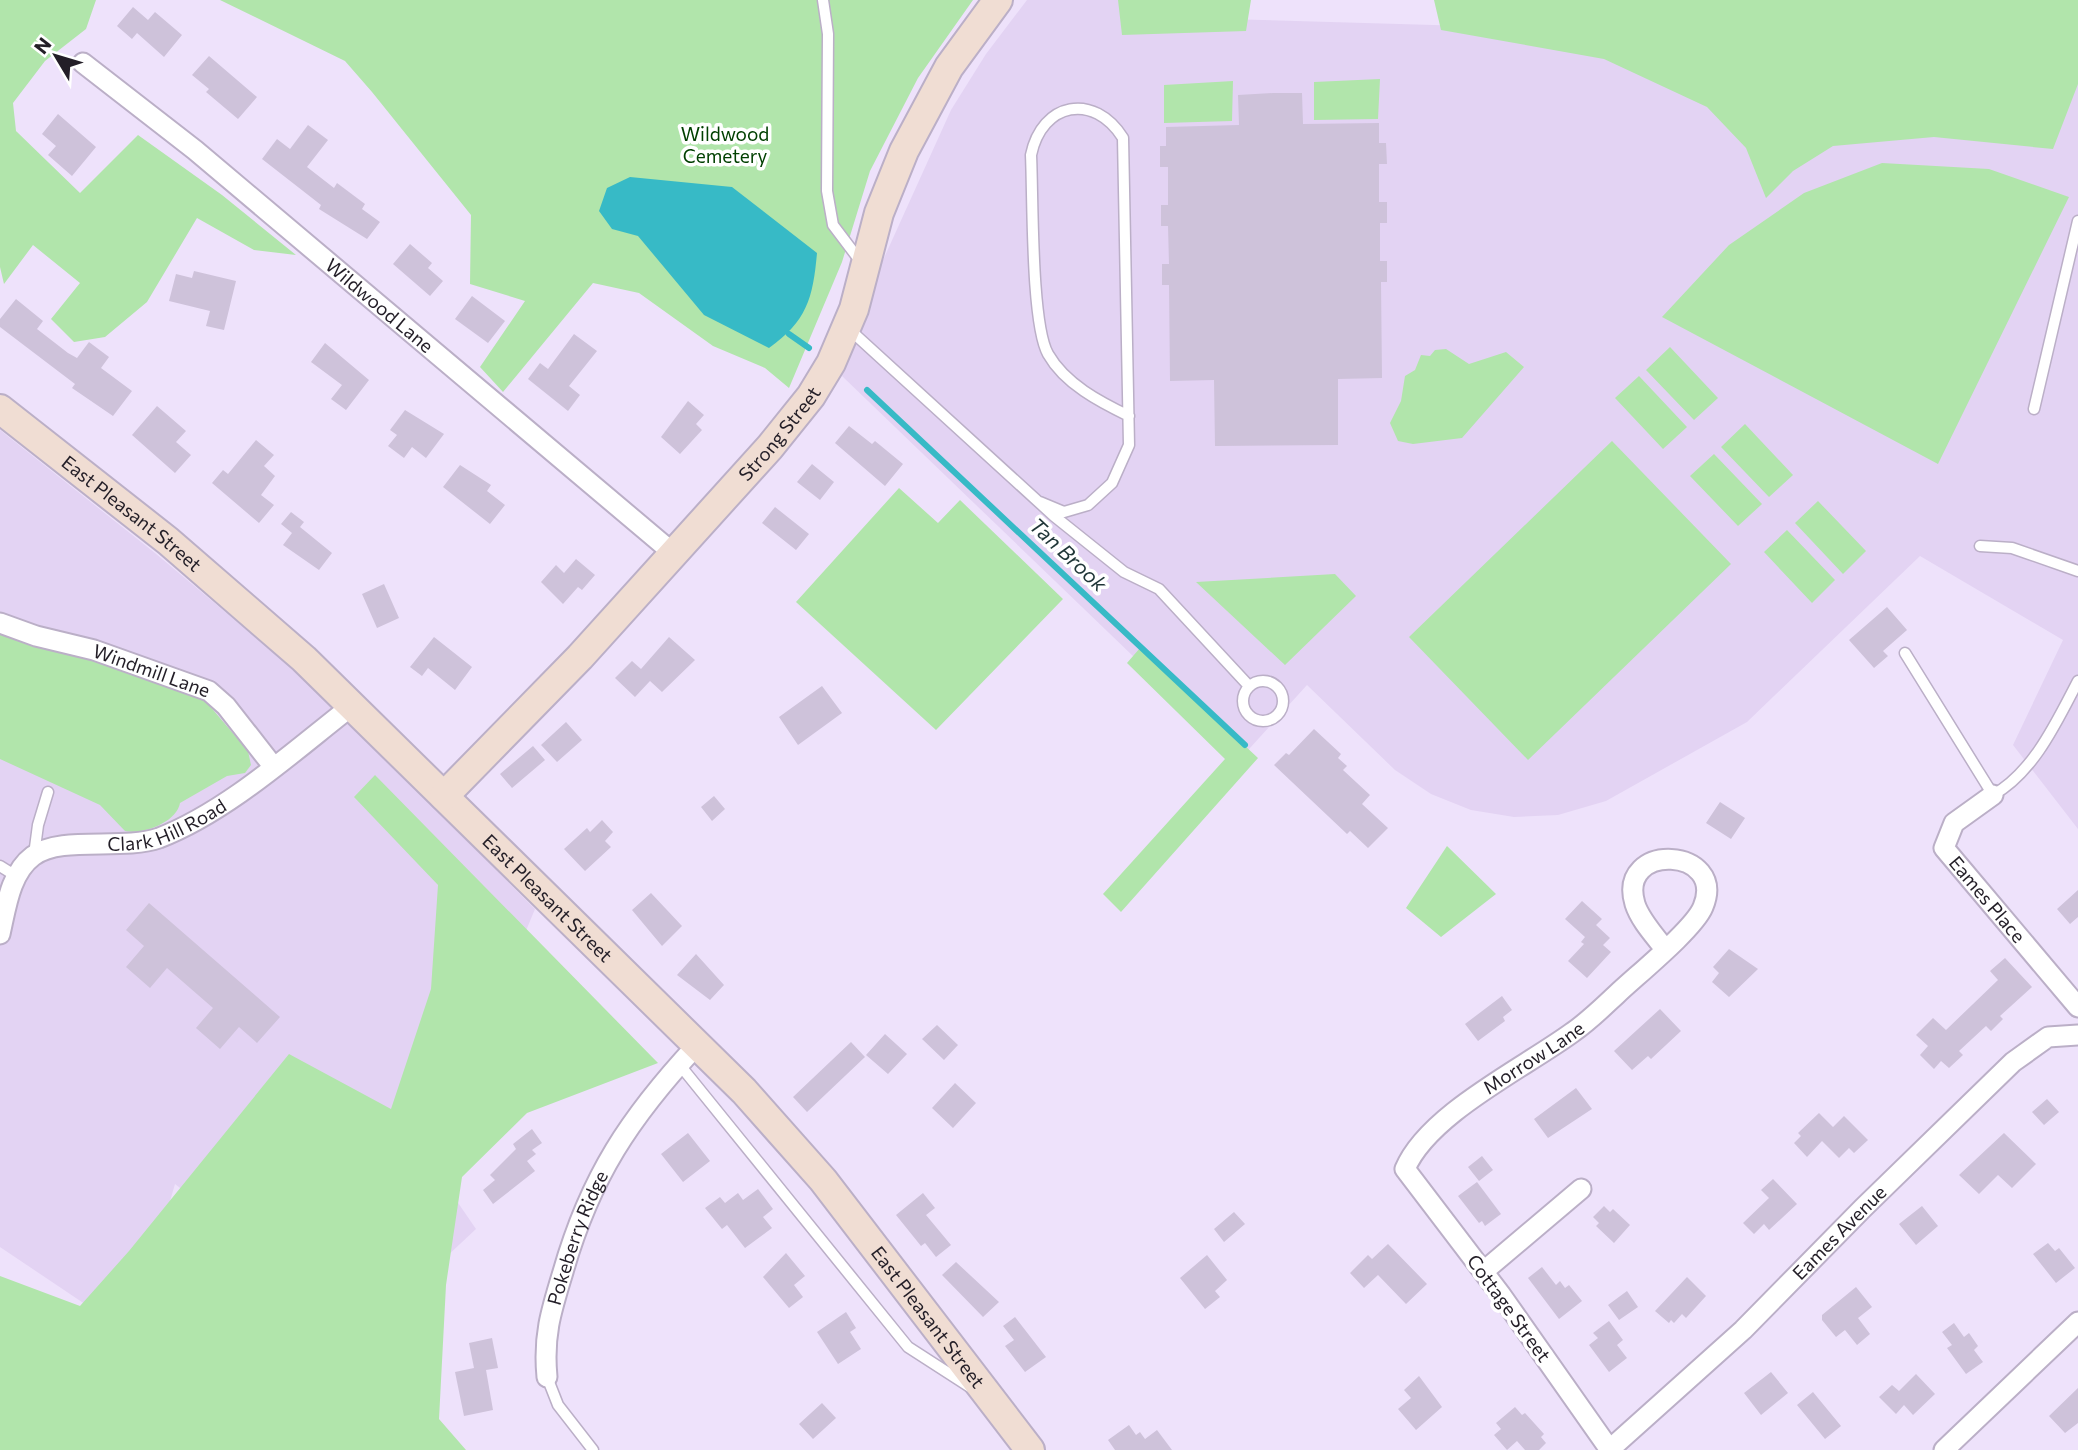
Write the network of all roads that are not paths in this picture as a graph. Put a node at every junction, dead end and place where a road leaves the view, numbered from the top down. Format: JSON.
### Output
{"nodes":[{"id":1,"x":822,"y":0,"type":"edge"},
{"id":2,"x":998,"y":0,"type":"edge"},
{"id":3,"x":83,"y":62,"type":"dead end"},
{"id":4,"x":2078,"y":221,"type":"edge"},
{"id":5,"x":864,"y":267,"type":"junction"},
{"id":6,"x":846,"y":327,"type":"junction"},
{"id":7,"x":2034,"y":409,"type":"dead end"},
{"id":8,"x":0,"y":410,"type":"edge"},
{"id":9,"x":1129,"y":416,"type":"junction"},
{"id":10,"x":1040,"y":502,"type":"junction"},
{"id":11,"x":1980,"y":546,"type":"dead end"},
{"id":12,"x":673,"y":553,"type":"junction"},
{"id":13,"x":2078,"y":572,"type":"edge"},
{"id":14,"x":0,"y":622,"type":"edge"},
{"id":15,"x":1905,"y":653,"type":"dead end"},
{"id":16,"x":2078,"y":681,"type":"edge"},
{"id":17,"x":1249,"y":687,"type":"junction"},
{"id":18,"x":353,"y":705,"type":"junction"},
{"id":19,"x":273,"y":766,"type":"junction"},
{"id":20,"x":48,"y":792,"type":"dead end"},
{"id":21,"x":1993,"y":795,"type":"junction"},
{"id":22,"x":444,"y":796,"type":"junction"},
{"id":23,"x":34,"y":855,"type":"junction"},
{"id":24,"x":8,"y":871,"type":"edge"},
{"id":25,"x":0,"y":934,"type":"edge"},
{"id":26,"x":1665,"y":949,"type":"junction"},
{"id":27,"x":2078,"y":1007,"type":"edge"},
{"id":28,"x":2078,"y":1035,"type":"edge"},
{"id":29,"x":688,"y":1054,"type":"junction"},
{"id":30,"x":1405,"y":1169,"type":"joint"},
{"id":31,"x":1581,"y":1189,"type":"dead end"},
{"id":32,"x":1484,"y":1271,"type":"junction"},
{"id":33,"x":2078,"y":1322,"type":"edge"},
{"id":34,"x":547,"y":1377,"type":"joint"},
{"id":35,"x":991,"y":1399,"type":"junction"},
{"id":36,"x":593,"y":1450,"type":"edge"},
{"id":37,"x":1030,"y":1450,"type":"edge"},
{"id":38,"x":1609,"y":1450,"type":"edge"},
{"id":39,"x":1944,"y":1450,"type":"edge"}],
"edges":[{"from":1,"to":5,"type":"lane"},
{"from":2,"to":5,"type":"main road","name":"Strong Street"},
{"from":3,"to":12,"type":"street","name":"Wildwood Lane"},
{"from":4,"to":7,"type":"lane"},
{"from":5,"to":6,"type":"main road","name":"Strong Street"},
{"from":6,"to":10,"type":"lane"},
{"from":6,"to":12,"type":"main road","name":"Strong Street"},
{"from":8,"to":18,"type":"main road","name":"East Pleasant Street"},
{"from":9,"to":9,"type":"lane"},
{"from":9,"to":10,"type":"lane"},
{"from":10,"to":17,"type":"lane"},
{"from":11,"to":13,"type":"lane"},
{"from":12,"to":22,"type":"main road","name":"Strong Street"},
{"from":14,"to":19,"type":"street","name":"Windmill Lane"},
{"from":15,"to":21,"type":"lane"},
{"from":16,"to":21,"type":"lane"},
{"from":17,"to":17,"type":"lane"},
{"from":18,"to":19,"type":"street","name":"Clark Hill Road"},
{"from":18,"to":22,"type":"main road","name":"East Pleasant Street"},
{"from":19,"to":23,"type":"street","name":"Clark Hill Road"},
{"from":20,"to":23,"type":"lane"},
{"from":21,"to":27,"type":"street","name":"Eames Place"},
{"from":22,"to":29,"type":"main road","name":"East Pleasant Street"},
{"from":23,"to":24,"type":"street"},
{"from":24,"to":25,"type":"street"},
{"from":26,"to":26,"type":"street","name":"Morrow Lane"},
{"from":26,"to":30,"type":"street","name":"Morrow Lane"},
{"from":28,"to":38,"type":"street","name":"Eames Avenue"},
{"from":29,"to":34,"type":"street","name":"Pokeberry Ridge"},
{"from":29,"to":35,"type":"main road","name":"East Pleasant Street"},
{"from":29,"to":35,"type":"lane"},
{"from":30,"to":32,"type":"street","name":"Cottage Street"},
{"from":31,"to":32,"type":"street"},
{"from":32,"to":38,"type":"street","name":"Cottage Street"},
{"from":33,"to":39,"type":"street"},
{"from":34,"to":36,"type":"lane","name":"Pokeberry Ridge"},
{"from":35,"to":37,"type":"main road","name":"East Pleasant Street"}]}
